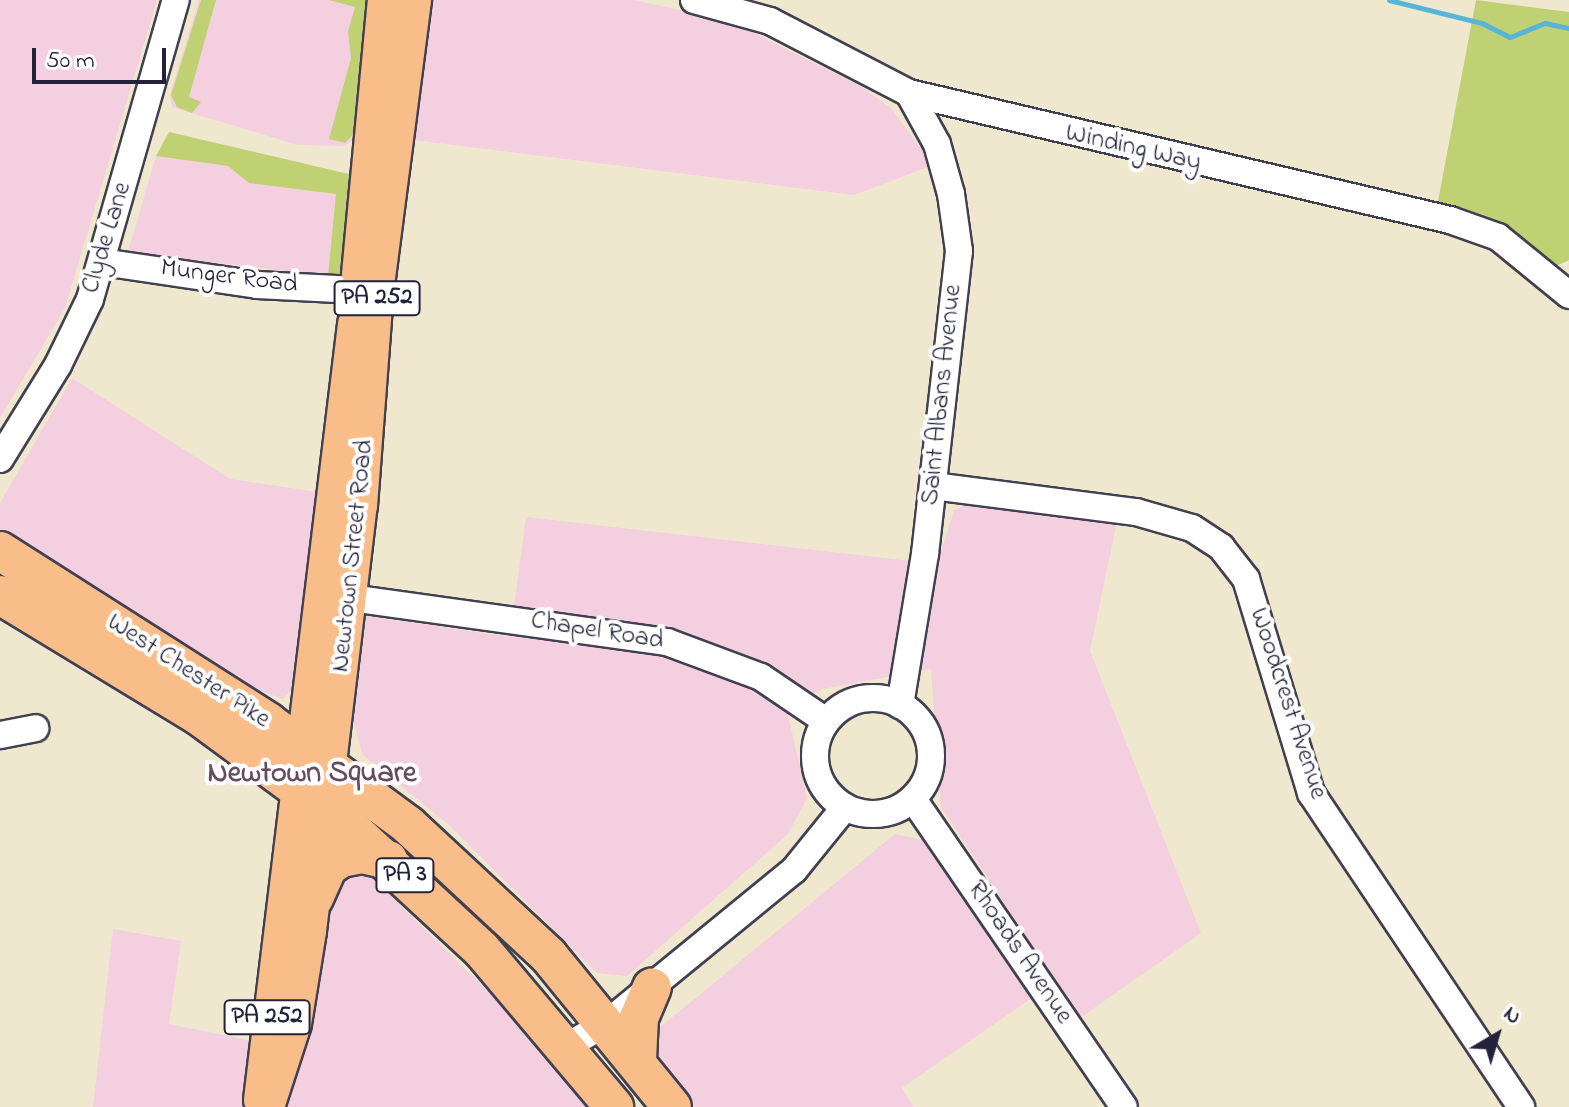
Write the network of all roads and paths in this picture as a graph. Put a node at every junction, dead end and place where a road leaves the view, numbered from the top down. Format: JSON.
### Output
{"nodes":[{"id":1,"x":176,"y":0,"type":"edge"},
{"id":2,"x":384,"y":0,"type":"edge"},
{"id":3,"x":415,"y":0,"type":"edge"},
{"id":4,"x":694,"y":0,"type":"edge"},
{"id":5,"x":909,"y":93,"type":"junction"},
{"id":6,"x":102,"y":262,"type":"junction"},
{"id":7,"x":357,"y":290,"type":"junction"},
{"id":8,"x":1569,"y":295,"type":"edge"},
{"id":9,"x":0,"y":459,"type":"edge"},
{"id":10,"x":933,"y":486,"type":"junction"},
{"id":11,"x":0,"y":551,"type":"edge"},
{"id":12,"x":0,"y":595,"type":"edge"},
{"id":13,"x":350,"y":598,"type":"junction"},
{"id":14,"x":900,"y":705,"type":"junction"},
{"id":15,"x":826,"y":721,"type":"junction"},
{"id":16,"x":35,"y":728,"type":"dead end"},
{"id":17,"x":0,"y":735,"type":"edge"},
{"id":18,"x":316,"y":756,"type":"junction"},
{"id":19,"x":311,"y":796,"type":"junction"},
{"id":20,"x":913,"y":799,"type":"junction"},
{"id":21,"x":845,"y":807,"type":"junction"},
{"id":22,"x":388,"y":860,"type":"junction"},
{"id":23,"x":314,"y":898,"type":"junction"},
{"id":24,"x":652,"y":988,"type":"junction"},
{"id":25,"x":607,"y":1023,"type":"junction"},
{"id":26,"x":567,"y":1046,"type":"junction"},
{"id":27,"x":637,"y":1060,"type":"junction"},
{"id":28,"x":260,"y":1107,"type":"edge"},
{"id":29,"x":268,"y":1107,"type":"edge"},
{"id":30,"x":614,"y":1107,"type":"edge"},
{"id":31,"x":672,"y":1107,"type":"edge"},
{"id":32,"x":1124,"y":1107,"type":"edge"},
{"id":33,"x":1521,"y":1107,"type":"edge"}],
"edges":[{"from":1,"to":6,"type":"street","name":"Clyde Lane"},
{"from":2,"to":7,"type":"main road","name":"Newtown Street Road","number":"PA 252"},
{"from":3,"to":13,"type":"main road","name":"Newtown Street Road","number":"PA 252"},
{"from":4,"to":5,"type":"street","name":"Winding Way"},
{"from":5,"to":8,"type":"street","name":"Winding Way"},
{"from":5,"to":10,"type":"street","name":"Saint Albans Avenue"},
{"from":6,"to":7,"type":"street","name":"Munger Road"},
{"from":6,"to":9,"type":"street","name":"Clyde Lane"},
{"from":7,"to":18,"type":"main road","name":"Newtown Street Road","number":"PA 252"},
{"from":10,"to":14,"type":"street","name":"Saint Albans Avenue"},
{"from":10,"to":33,"type":"street","name":"Woodcrest Avenue"},
{"from":11,"to":18,"type":"highway","name":"West Chester Pike","number":"PA 3"},
{"from":12,"to":19,"type":"highway","name":"West Chester Pike","number":"PA 3"},
{"from":13,"to":15,"type":"street","name":"Chapel Road"},
{"from":13,"to":18,"type":"main road","name":"Newtown Street Road","number":"PA 252"},
{"from":14,"to":15,"type":"street"},
{"from":14,"to":20,"type":"street"},
{"from":15,"to":21,"type":"street"},
{"from":16,"to":17,"type":"street"},
{"from":18,"to":19,"type":"main road","name":"Newtown Street Road","number":"PA 252"},
{"from":18,"to":25,"type":"highway","name":"West Chester Pike","number":"PA 3"},
{"from":19,"to":22,"type":"highway","name":"West Chester Pike","number":"PA 3"},
{"from":19,"to":23,"type":"main road","name":"Newtown Street Road","number":"PA 252"},
{"from":19,"to":28,"type":"main road","name":"Newtown Street Road","number":"PA 252"},
{"from":20,"to":21,"type":"street"},
{"from":20,"to":32,"type":"street","name":"Rhoads Avenue"},
{"from":21,"to":24,"type":"street"},
{"from":22,"to":23,"type":"highway"},
{"from":22,"to":26,"type":"highway","name":"West Chester Pike","number":"PA 3"},
{"from":23,"to":29,"type":"main road","name":"Newtown Street Road","number":"PA 252"},
{"from":24,"to":25,"type":"street"},
{"from":24,"to":27,"type":"highway"},
{"from":25,"to":26,"type":"street"},
{"from":25,"to":27,"type":"highway","name":"West Chester Pike","number":"PA 3"},
{"from":26,"to":30,"type":"highway","name":"West Chester Pike","number":"PA 3"},
{"from":27,"to":31,"type":"highway","name":"West Chester Pike","number":"PA 3"}]}
